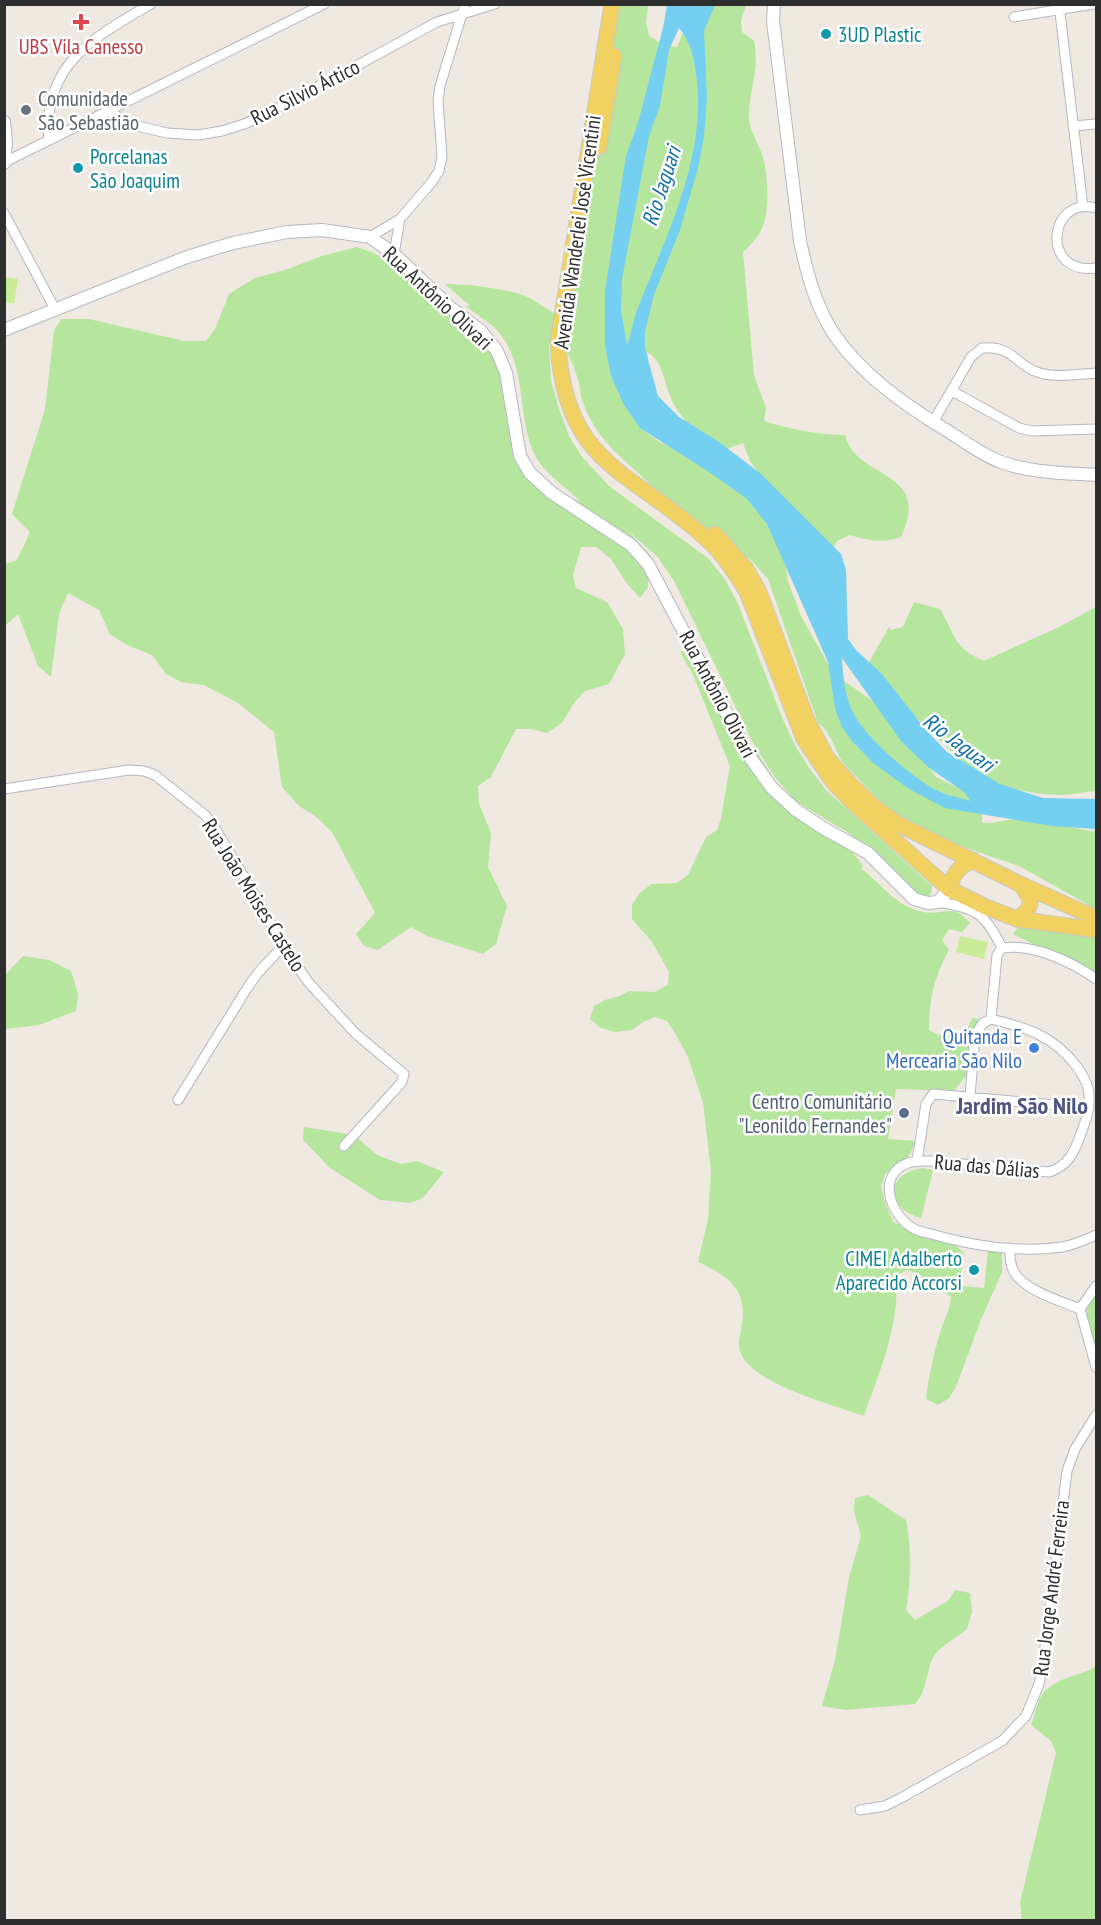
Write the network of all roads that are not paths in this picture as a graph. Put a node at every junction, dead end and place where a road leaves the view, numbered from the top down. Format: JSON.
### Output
{"nodes":[{"id":1,"x":151,"y":4,"type":"edge"},
{"id":2,"x":324,"y":4,"type":"edge"},
{"id":3,"x":495,"y":4,"type":"edge"},
{"id":4,"x":612,"y":4,"type":"edge"},
{"id":5,"x":622,"y":4,"type":"edge"},
{"id":6,"x":774,"y":4,"type":"edge"},
{"id":7,"x":1094,"y":4,"type":"edge"},
{"id":8,"x":1059,"y":7,"type":"edge"},
{"id":9,"x":464,"y":9,"type":"edge"},
{"id":10,"x":1014,"y":17,"type":"dead end"},
{"id":11,"x":109,"y":111,"type":"junction"},
{"id":12,"x":4,"y":122,"type":"edge"},
{"id":13,"x":1096,"y":124,"type":"edge"},
{"id":14,"x":1073,"y":126,"type":"junction"},
{"id":15,"x":49,"y":140,"type":"junction"},
{"id":16,"x":5,"y":163,"type":"edge"},
{"id":17,"x":1083,"y":207,"type":"junction"},
{"id":18,"x":1096,"y":208,"type":"edge"},
{"id":19,"x":4,"y":213,"type":"edge"},
{"id":20,"x":400,"y":219,"type":"junction"},
{"id":21,"x":370,"y":237,"type":"junction"},
{"id":22,"x":394,"y":254,"type":"junction"},
{"id":23,"x":1096,"y":268,"type":"edge"},
{"id":24,"x":56,"y":310,"type":"junction"},
{"id":25,"x":4,"y":330,"type":"edge"},
{"id":26,"x":1096,"y":374,"type":"edge"},
{"id":27,"x":952,"y":391,"type":"junction"},
{"id":28,"x":933,"y":422,"type":"junction"},
{"id":29,"x":1096,"y":429,"type":"edge"},
{"id":30,"x":1096,"y":475,"type":"edge"},
{"id":31,"x":4,"y":789,"type":"edge"},
{"id":32,"x":973,"y":860,"type":"junction"},
{"id":33,"x":1020,"y":884,"type":"junction"},
{"id":34,"x":949,"y":889,"type":"junction"},
{"id":35,"x":938,"y":902,"type":"junction"},
{"id":36,"x":1096,"y":918,"type":"edge"},
{"id":37,"x":1017,"y":919,"type":"junction"},
{"id":38,"x":1096,"y":930,"type":"edge"},
{"id":39,"x":283,"y":946,"type":"junction"},
{"id":40,"x":1002,"y":948,"type":"junction"},
{"id":41,"x":1096,"y":979,"type":"edge"},
{"id":42,"x":991,"y":1019,"type":"junction"},
{"id":43,"x":970,"y":1097,"type":"junction"},
{"id":44,"x":178,"y":1101,"type":"dead end"},
{"id":45,"x":1089,"y":1108,"type":"junction"},
{"id":46,"x":344,"y":1146,"type":"dead end"},
{"id":47,"x":917,"y":1161,"type":"junction"},
{"id":48,"x":1096,"y":1235,"type":"edge"},
{"id":49,"x":1009,"y":1248,"type":"junction"},
{"id":50,"x":1096,"y":1286,"type":"edge"},
{"id":51,"x":1080,"y":1310,"type":"junction"},
{"id":52,"x":1096,"y":1367,"type":"edge"},
{"id":53,"x":1096,"y":1416,"type":"edge"},
{"id":54,"x":860,"y":1810,"type":"dead end"}],
"edges":[{"from":1,"to":15,"type":"street"},
{"from":2,"to":11,"type":"street"},
{"from":3,"to":9,"type":"street","name":"Rua Silvio Ártico"},
{"from":4,"to":34,"type":"main road","name":"Avenida Wanderlei José Vicentini"},
{"from":5,"to":32,"type":"main road","name":"Avenida Wanderlei José Vicentini"},
{"from":6,"to":28,"type":"street"},
{"from":7,"to":8,"type":"street"},
{"from":8,"to":10,"type":"street"},
{"from":8,"to":14,"type":"street"},
{"from":9,"to":11,"type":"street","name":"Rua Silvio Ártico"},
{"from":9,"to":20,"type":"street"},
{"from":11,"to":15,"type":"street"},
{"from":12,"to":16,"type":"street"},
{"from":13,"to":14,"type":"street"},
{"from":14,"to":17,"type":"street"},
{"from":15,"to":16,"type":"street"},
{"from":17,"to":18,"type":"street"},
{"from":17,"to":23,"type":"street"},
{"from":19,"to":24,"type":"street"},
{"from":20,"to":21,"type":"street"},
{"from":20,"to":22,"type":"street"},
{"from":21,"to":22,"type":"street","name":"Rua Antônio Olivari"},
{"from":21,"to":24,"type":"street","name":"Rua Antônio Olivari"},
{"from":22,"to":35,"type":"street","name":"Rua Antônio Olivari"},
{"from":24,"to":25,"type":"street","name":"Rua Antônio Olivari"},
{"from":26,"to":27,"type":"street"},
{"from":27,"to":28,"type":"street"},
{"from":27,"to":29,"type":"street"},
{"from":28,"to":30,"type":"street"},
{"from":31,"to":39,"type":"street","name":"Rua João Moises Castelo"},
{"from":32,"to":33,"type":"main road","name":"Avenida Wanderlei José Vicentini"},
{"from":32,"to":34,"type":"main road"},
{"from":33,"to":36,"type":"main road","name":"Avenida Wanderlei José Vicentini"},
{"from":33,"to":37,"type":"main road"},
{"from":34,"to":35,"type":"street"},
{"from":34,"to":37,"type":"main road","name":"Avenida Wanderlei José Vicentini"},
{"from":35,"to":40,"type":"street"},
{"from":37,"to":38,"type":"main road","name":"Avenida Wanderlei José Vicentini"},
{"from":39,"to":44,"type":"street"},
{"from":39,"to":46,"type":"street","name":"Rua João Moises Castelo"},
{"from":40,"to":41,"type":"street"},
{"from":40,"to":42,"type":"street"},
{"from":42,"to":43,"type":"street"},
{"from":42,"to":45,"type":"street","name":"Rua das Dálias"},
{"from":43,"to":45,"type":"street"},
{"from":43,"to":47,"type":"street"},
{"from":45,"to":47,"type":"street","name":"Rua das Dálias"},
{"from":47,"to":49,"type":"street"},
{"from":48,"to":49,"type":"street"},
{"from":49,"to":51,"type":"street"},
{"from":50,"to":51,"type":"street"},
{"from":51,"to":52,"type":"street"},
{"from":53,"to":54,"type":"street","name":"Rua Jorge André Ferreira"}]}
